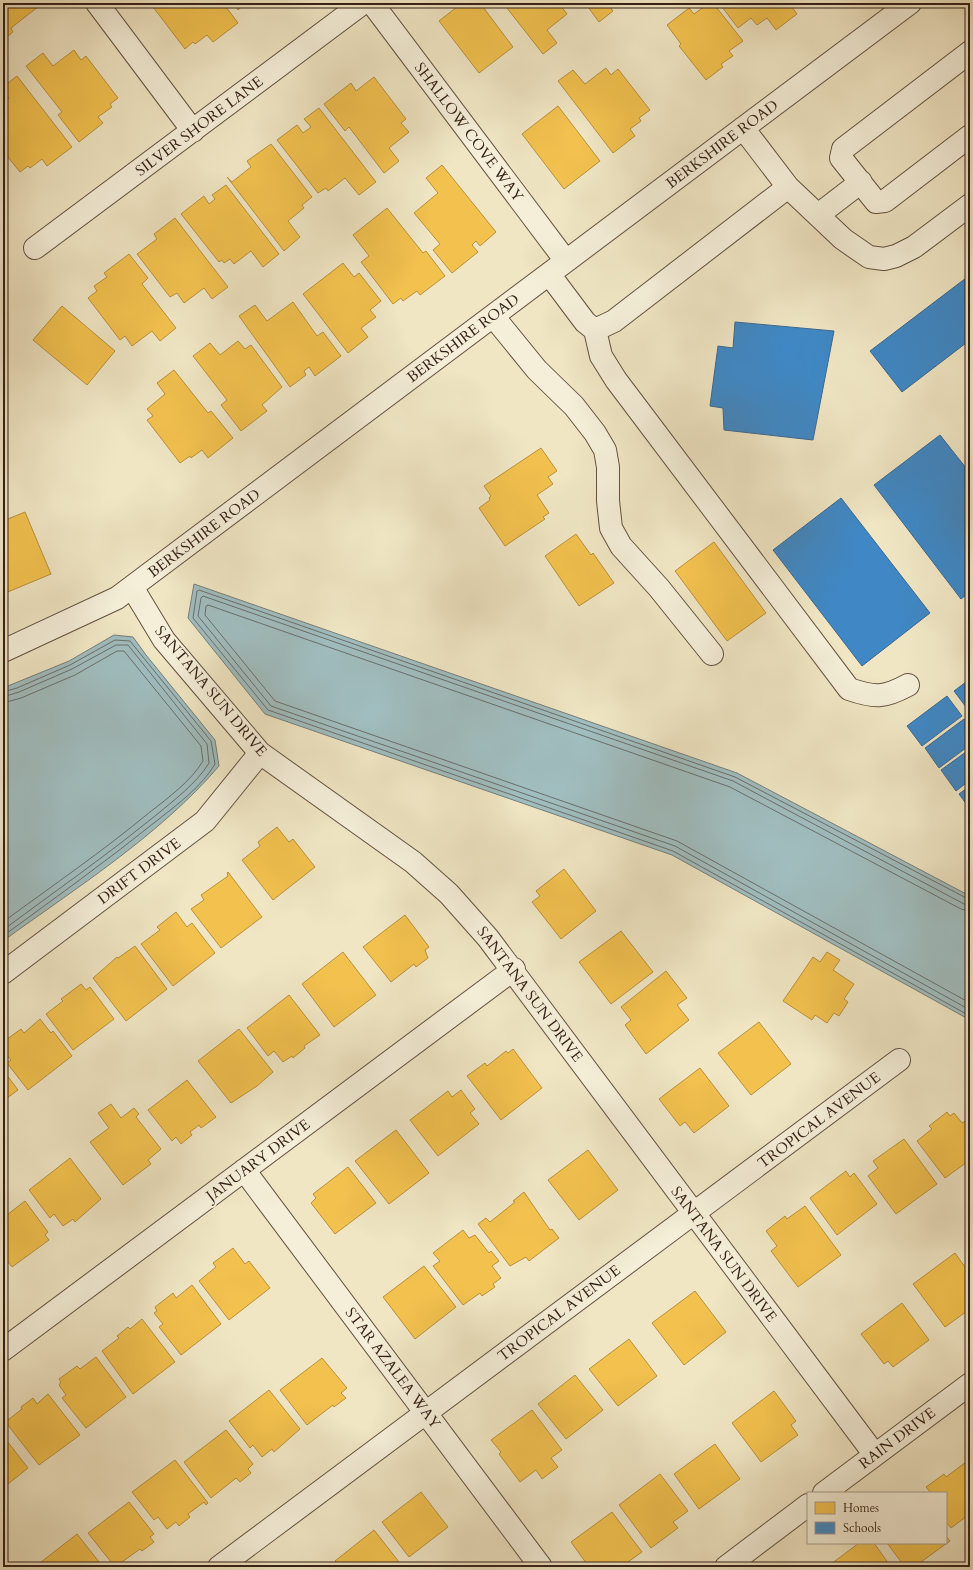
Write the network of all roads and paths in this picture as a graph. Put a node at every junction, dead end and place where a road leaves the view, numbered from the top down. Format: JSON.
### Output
{"nodes":[{"id":1,"x":97,"y":3,"type":"edge"},
{"id":2,"x":363,"y":3,"type":"edge"},
{"id":3,"x":372,"y":3,"type":"edge"},
{"id":4,"x":910,"y":3,"type":"edge"},
{"id":5,"x":970,"y":52,"type":"edge"},
{"id":6,"x":743,"y":128,"type":"junction"},
{"id":7,"x":193,"y":131,"type":"junction"},
{"id":8,"x":970,"y":136,"type":"edge"},
{"id":9,"x":861,"y":182,"type":"junction"},
{"id":10,"x":788,"y":187,"type":"junction"},
{"id":11,"x":970,"y":205,"type":"edge"},
{"id":12,"x":818,"y":215,"type":"junction"},
{"id":13,"x":36,"y":248,"type":"dead end"},
{"id":14,"x":557,"y":267,"type":"junction"},
{"id":15,"x":493,"y":316,"type":"junction"},
{"id":16,"x":595,"y":330,"type":"junction"},
{"id":17,"x":132,"y":587,"type":"junction"},
{"id":18,"x":3,"y":651,"type":"edge"},
{"id":19,"x":712,"y":654,"type":"dead end"},
{"id":20,"x":908,"y":685,"type":"dead end"},
{"id":21,"x":260,"y":753,"type":"junction"},
{"id":22,"x":514,"y":969,"type":"junction"},
{"id":23,"x":3,"y":973,"type":"edge"},
{"id":24,"x":899,"y":1060,"type":"dead end"},
{"id":25,"x":244,"y":1170,"type":"junction"},
{"id":26,"x":694,"y":1213,"type":"junction"},
{"id":27,"x":3,"y":1350,"type":"edge"},
{"id":28,"x":970,"y":1384,"type":"edge"},
{"id":29,"x":426,"y":1412,"type":"junction"},
{"id":30,"x":875,"y":1455,"type":"junction"},
{"id":31,"x":825,"y":1492,"type":"edge"},
{"id":32,"x":807,"y":1506,"type":"edge"},
{"id":33,"x":219,"y":1567,"type":"edge"},
{"id":34,"x":541,"y":1567,"type":"edge"},
{"id":35,"x":726,"y":1567,"type":"edge"}],
"edges":[{"from":1,"to":7,"type":"street"},
{"from":2,"to":7,"type":"street","name":"SILVER SHORE LANE"},
{"from":3,"to":14,"type":"street","name":"SHALLOW COVE WAY"},
{"from":4,"to":6,"type":"street","name":"BERKSHIRE ROAD"},
{"from":5,"to":9,"type":"street"},
{"from":6,"to":10,"type":"street"},
{"from":6,"to":14,"type":"street","name":"BERKSHIRE ROAD"},
{"from":7,"to":13,"type":"street","name":"SILVER SHORE LANE"},
{"from":8,"to":9,"type":"street"},
{"from":9,"to":12,"type":"street"},
{"from":10,"to":12,"type":"street"},
{"from":10,"to":16,"type":"street"},
{"from":11,"to":12,"type":"street"},
{"from":14,"to":15,"type":"street","name":"BERKSHIRE ROAD"},
{"from":14,"to":16,"type":"street","name":"SHALLOW COVE WAY"},
{"from":15,"to":17,"type":"street","name":"BERKSHIRE ROAD"},
{"from":15,"to":19,"type":"street"},
{"from":16,"to":20,"type":"street"},
{"from":17,"to":18,"type":"street","name":"BERKSHIRE ROAD"},
{"from":17,"to":21,"type":"street","name":"SANTANA SUN DRIVE"},
{"from":21,"to":22,"type":"street","name":"SANTANA SUN DRIVE"},
{"from":21,"to":23,"type":"street","name":"DRIFT DRIVE"},
{"from":22,"to":25,"type":"street","name":"JANUARY DRIVE"},
{"from":22,"to":26,"type":"street","name":"SANTANA SUN DRIVE"},
{"from":24,"to":26,"type":"street","name":"TROPICAL AVENUE"},
{"from":25,"to":27,"type":"street","name":"JANUARY DRIVE"},
{"from":25,"to":29,"type":"street","name":"STAR AZALEA WAY"},
{"from":26,"to":29,"type":"street","name":"TROPICAL AVENUE"},
{"from":26,"to":30,"type":"street","name":"SANTANA SUN DRIVE"},
{"from":28,"to":30,"type":"street","name":"RAIN DRIVE"},
{"from":29,"to":33,"type":"street","name":"TROPICAL AVENUE"},
{"from":29,"to":34,"type":"street","name":"STAR AZALEA WAY"},
{"from":30,"to":31,"type":"street","name":"RAIN DRIVE"},
{"from":32,"to":35,"type":"street"}]}
